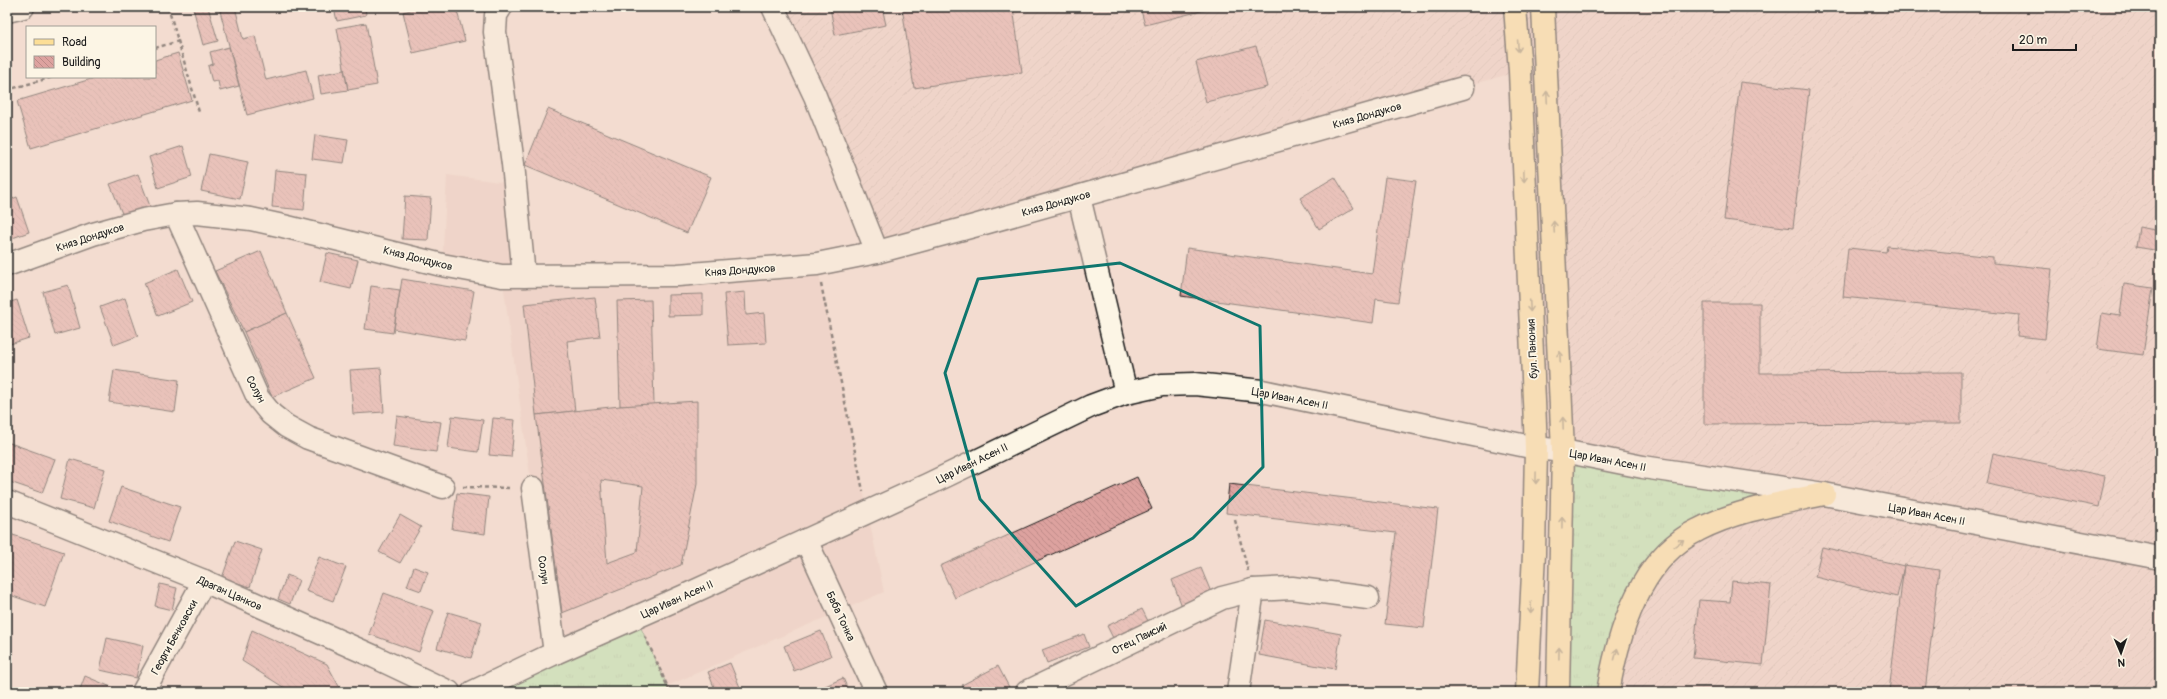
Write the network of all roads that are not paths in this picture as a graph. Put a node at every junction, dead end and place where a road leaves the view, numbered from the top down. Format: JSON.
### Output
{"nodes":[{"id":1,"x":23,"y":7,"type":"edge"},
{"id":2,"x":501,"y":7,"type":"edge"},
{"id":3,"x":773,"y":7,"type":"edge"},
{"id":4,"x":1515,"y":7,"type":"edge"},
{"id":5,"x":1543,"y":7,"type":"edge"},
{"id":6,"x":7,"y":11,"type":"edge"},
{"id":7,"x":1463,"y":88,"type":"dead end"},
{"id":8,"x":1078,"y":197,"type":"junction"},
{"id":9,"x":176,"y":214,"type":"junction"},
{"id":10,"x":878,"y":252,"type":"junction"},
{"id":11,"x":7,"y":264,"type":"edge"},
{"id":12,"x":524,"y":276,"type":"junction"},
{"id":13,"x":1126,"y":393,"type":"junction"},
{"id":14,"x":1536,"y":448,"type":"junction"},
{"id":15,"x":1563,"y":451,"type":"junction"},
{"id":16,"x":443,"y":487,"type":"road end"},
{"id":17,"x":533,"y":488,"type":"road end"},
{"id":18,"x":1824,"y":494,"type":"junction"},
{"id":19,"x":7,"y":502,"type":"edge"},
{"id":20,"x":806,"y":540,"type":"junction"},
{"id":21,"x":2160,"y":558,"type":"edge"},
{"id":22,"x":204,"y":581,"type":"junction"},
{"id":23,"x":1253,"y":590,"type":"junction"},
{"id":24,"x":1368,"y":598,"type":"dead end"},
{"id":25,"x":555,"y":653,"type":"junction"},
{"id":26,"x":142,"y":692,"type":"edge"},
{"id":27,"x":449,"y":692,"type":"edge"},
{"id":28,"x":473,"y":692,"type":"edge"},
{"id":29,"x":876,"y":692,"type":"edge"},
{"id":30,"x":1027,"y":692,"type":"edge"},
{"id":31,"x":1238,"y":692,"type":"edge"},
{"id":32,"x":1527,"y":692,"type":"edge"},
{"id":33,"x":1558,"y":692,"type":"edge"},
{"id":34,"x":1608,"y":692,"type":"edge"}],
"edges":[{"from":1,"to":6,"type":"street"},
{"from":2,"to":12,"type":"street"},
{"from":3,"to":10,"type":"street"},
{"from":4,"to":14,"type":"main road","name":"бул. Панония","one_way":true},
{"from":15,"to":5,"type":"main road","one_way":true},
{"from":7,"to":8,"type":"street","name":"Княз Дондуков"},
{"from":8,"to":10,"type":"street","name":"Княз Дондуков"},
{"from":8,"to":13,"type":"street"},
{"from":9,"to":11,"type":"street","name":"Княз Дондуков"},
{"from":9,"to":12,"type":"street","name":"Княз Дондуков"},
{"from":9,"to":16,"type":"street","name":"Солун"},
{"from":10,"to":12,"type":"street","name":"Княз Дондуков"},
{"from":13,"to":14,"type":"street","name":"Цар Иван Асен II"},
{"from":13,"to":20,"type":"street","name":"Цар Иван Асен II"},
{"from":14,"to":15,"type":"street","name":"Цар Иван Асен II"},
{"from":14,"to":32,"type":"main road","name":"бул. Панония","one_way":true},
{"from":15,"to":18,"type":"street","name":"Цар Иван Асен II"},
{"from":33,"to":15,"type":"main road","one_way":true},
{"from":17,"to":25,"type":"street","name":"Солун"},
{"from":18,"to":21,"type":"street","name":"Цар Иван Асен II"},
{"from":34,"to":18,"type":"main road","one_way":true},
{"from":19,"to":22,"type":"street","name":"Драган Цанков"},
{"from":20,"to":25,"type":"street","name":"Цар Иван Асен II"},
{"from":20,"to":29,"type":"street","name":"Баба Тонка"},
{"from":22,"to":26,"type":"street","name":"Георги Бенковски"},
{"from":22,"to":27,"type":"street","name":"Драган Цанков"},
{"from":23,"to":24,"type":"street","name":"Отец Паисий"},
{"from":23,"to":30,"type":"street","name":"Отец Паисий"},
{"from":23,"to":31,"type":"street"},
{"from":25,"to":28,"type":"street","name":"Цар Иван Асен II"}]}
